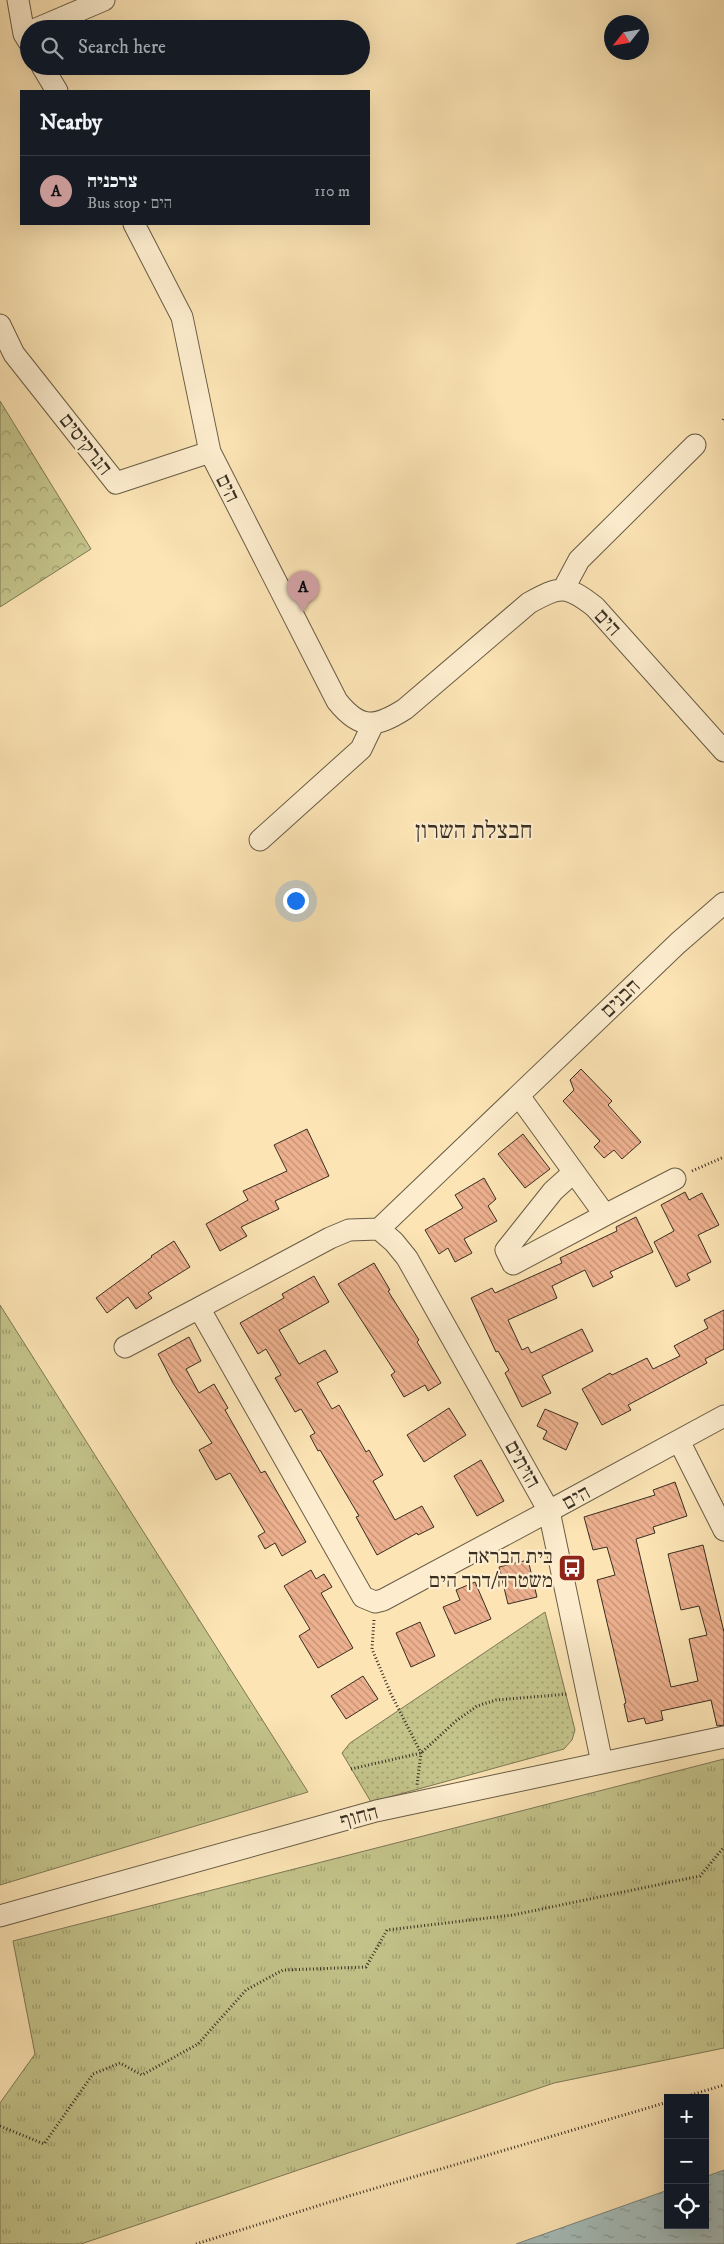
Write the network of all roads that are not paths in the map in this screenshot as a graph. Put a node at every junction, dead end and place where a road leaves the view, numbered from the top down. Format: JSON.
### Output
{"nodes":[{"id":1,"x":18,"y":0,"type":"edge"},
{"id":2,"x":104,"y":0,"type":"edge"},
{"id":3,"x":24,"y":20,"type":"edge"},
{"id":4,"x":60,"y":20,"type":"edge"},
{"id":5,"x":47,"y":75,"type":"edge"},
{"id":6,"x":56,"y":90,"type":"edge"},
{"id":7,"x":135,"y":225,"type":"edge"},
{"id":8,"x":0,"y":325,"type":"edge"},
{"id":9,"x":695,"y":445,"type":"dead end"},
{"id":10,"x":210,"y":452,"type":"junction"},
{"id":11,"x":564,"y":588,"type":"junction"},
{"id":12,"x":373,"y":724,"type":"junction"},
{"id":13,"x":724,"y":750,"type":"edge"},
{"id":14,"x":260,"y":840,"type":"dead end"},
{"id":15,"x":724,"y":903,"type":"edge"},
{"id":16,"x":519,"y":1096,"type":"junction"},
{"id":17,"x":574,"y":1172,"type":"junction"},
{"id":18,"x":675,"y":1179,"type":"road end"},
{"id":19,"x":605,"y":1215,"type":"junction"},
{"id":20,"x":379,"y":1229,"type":"junction"},
{"id":21,"x":198,"y":1308,"type":"junction"},
{"id":22,"x":125,"y":1347,"type":"dead end"},
{"id":23,"x":724,"y":1416,"type":"edge"},
{"id":24,"x":679,"y":1441,"type":"junction"},
{"id":25,"x":549,"y":1512,"type":"junction"},
{"id":26,"x":724,"y":1530,"type":"edge"},
{"id":27,"x":724,"y":1737,"type":"edge"},
{"id":28,"x":602,"y":1763,"type":"junction"},
{"id":29,"x":0,"y":1916,"type":"edge"}],
"edges":[{"from":1,"to":3,"type":"street"},
{"from":2,"to":4,"type":"street"},
{"from":5,"to":6,"type":"street"},
{"from":7,"to":10,"type":"street","name":"הים"},
{"from":8,"to":10,"type":"street","name":"הנרקיסים"},
{"from":9,"to":11,"type":"street"},
{"from":10,"to":12,"type":"street","name":"הים"},
{"from":11,"to":12,"type":"street"},
{"from":11,"to":13,"type":"street","name":"הים"},
{"from":12,"to":14,"type":"street"},
{"from":15,"to":16,"type":"street","name":"הבנים"},
{"from":16,"to":17,"type":"street"},
{"from":16,"to":20,"type":"street","name":"הבנים"},
{"from":17,"to":19,"type":"street"},
{"from":17,"to":19,"type":"street"},
{"from":18,"to":19,"type":"street"},
{"from":20,"to":21,"type":"street"},
{"from":20,"to":25,"type":"street","name":"הזיתים"},
{"from":21,"to":22,"type":"street"},
{"from":21,"to":25,"type":"street","name":"הזיתים"},
{"from":23,"to":24,"type":"street","name":"הים"},
{"from":24,"to":25,"type":"street","name":"הים"},
{"from":24,"to":26,"type":"street"},
{"from":25,"to":28,"type":"street","name":"הים"},
{"from":27,"to":28,"type":"street","name":"החוף"},
{"from":28,"to":29,"type":"street","name":"החוף"}]}
